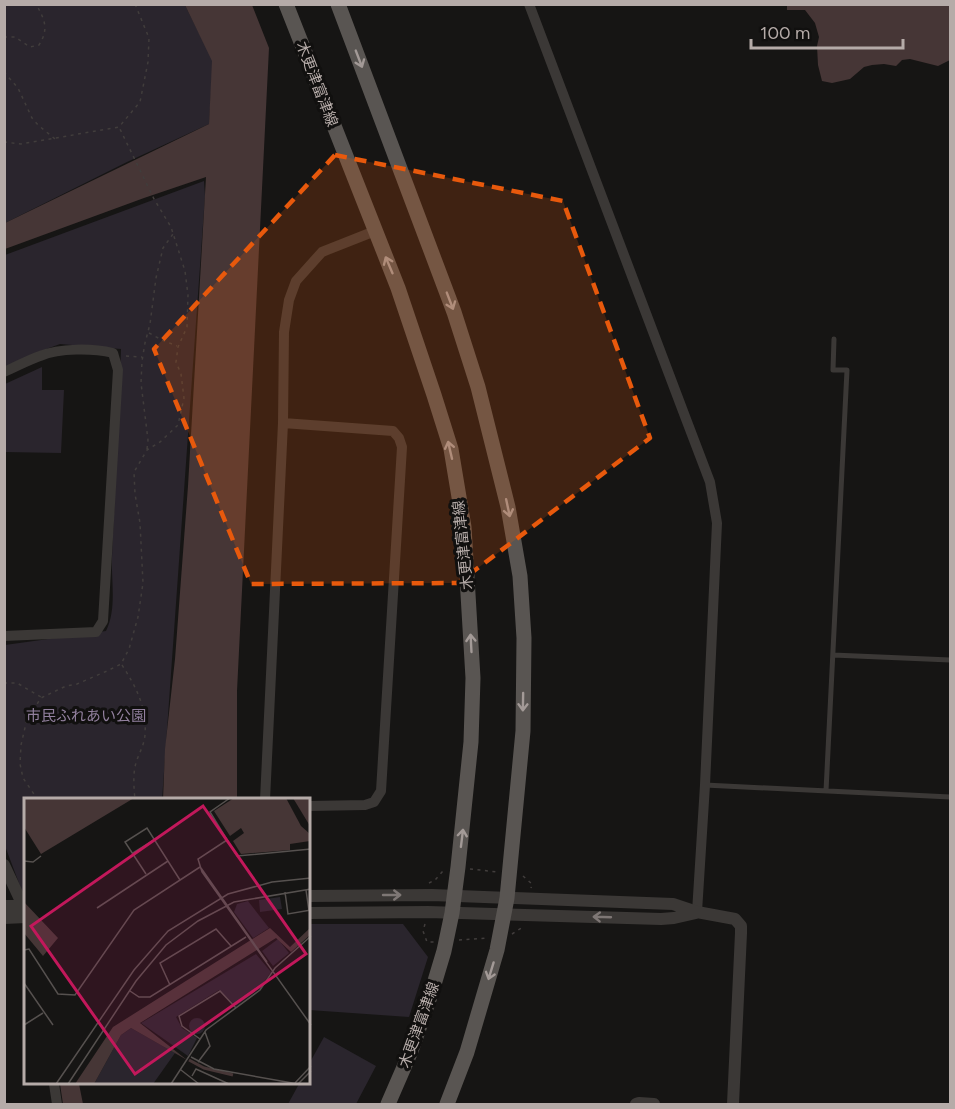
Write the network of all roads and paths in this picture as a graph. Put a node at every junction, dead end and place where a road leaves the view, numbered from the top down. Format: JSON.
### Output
{"nodes":[{"id":1,"x":36,"y":4,"type":"edge"},
{"id":2,"x":135,"y":4,"type":"edge"},
{"id":3,"x":286,"y":4,"type":"edge"},
{"id":4,"x":338,"y":4,"type":"edge"},
{"id":5,"x":529,"y":4,"type":"edge"},
{"id":6,"x":4,"y":37,"type":"edge"},
{"id":7,"x":4,"y":72,"type":"edge"},
{"id":8,"x":119,"y":127,"type":"junction"},
{"id":9,"x":55,"y":139,"type":"junction"},
{"id":10,"x":4,"y":142,"type":"edge"},
{"id":11,"x":375,"y":231,"type":"junction"},
{"id":12,"x":173,"y":234,"type":"junction"},
{"id":13,"x":148,"y":332,"type":"junction"},
{"id":14,"x":834,"y":339,"type":"dead end"},
{"id":15,"x":178,"y":346,"type":"junction"},
{"id":16,"x":112,"y":353,"type":"junction"},
{"id":17,"x":143,"y":357,"type":"junction"},
{"id":18,"x":4,"y":372,"type":"edge"},
{"id":19,"x":283,"y":423,"type":"junction"},
{"id":20,"x":147,"y":450,"type":"junction"},
{"id":21,"x":4,"y":636,"type":"edge"},
{"id":22,"x":833,"y":655,"type":"junction"},
{"id":23,"x":951,"y":660,"type":"edge"},
{"id":24,"x":121,"y":664,"type":"junction"},
{"id":25,"x":4,"y":683,"type":"edge"},
{"id":26,"x":41,"y":698,"type":"junction"},
{"id":27,"x":705,"y":785,"type":"junction"},
{"id":28,"x":826,"y":791,"type":"junction"},
{"id":29,"x":951,"y":797,"type":"edge"},
{"id":30,"x":37,"y":798,"type":"edge"},
{"id":31,"x":135,"y":798,"type":"edge"},
{"id":32,"x":265,"y":798,"type":"edge"},
{"id":33,"x":310,"y":806,"type":"edge"},
{"id":34,"x":4,"y":866,"type":"edge"},
{"id":35,"x":458,"y":867,"type":"junction"},
{"id":36,"x":510,"y":874,"type":"junction"},
{"id":37,"x":435,"y":880,"type":"dead end"},
{"id":38,"x":532,"y":884,"type":"dead end"},
{"id":39,"x":310,"y":896,"type":"edge"},
{"id":40,"x":454,"y":896,"type":"junction"},
{"id":41,"x":507,"y":898,"type":"junction"},
{"id":42,"x":4,"y":906,"type":"edge"},
{"id":43,"x":24,"y":908,"type":"edge"},
{"id":44,"x":24,"y":910,"type":"edge"},
{"id":45,"x":24,"y":910,"type":"edge"},
{"id":46,"x":698,"y":912,"type":"junction"},
{"id":47,"x":310,"y":913,"type":"edge"},
{"id":48,"x":452,"y":913,"type":"junction"},
{"id":49,"x":504,"y":914,"type":"junction"},
{"id":50,"x":4,"y":918,"type":"edge"},
{"id":51,"x":527,"y":925,"type":"dead end"},
{"id":52,"x":423,"y":931,"type":"dead end"},
{"id":53,"x":500,"y":937,"type":"junction"},
{"id":54,"x":445,"y":941,"type":"junction"},
{"id":55,"x":54,"y":1085,"type":"edge"},
{"id":56,"x":57,"y":1104,"type":"edge"},
{"id":57,"x":388,"y":1104,"type":"edge"},
{"id":58,"x":447,"y":1104,"type":"edge"},
{"id":59,"x":636,"y":1104,"type":"edge"},
{"id":60,"x":654,"y":1104,"type":"edge"},
{"id":61,"x":733,"y":1104,"type":"edge"}],
"edges":[{"from":1,"to":6,"type":"path"},
{"from":2,"to":8,"type":"path"},
{"from":3,"to":11,"type":"main road","name":"木更津富津線"},
{"from":4,"to":36,"type":"main road","one_way":true},
{"from":5,"to":27,"type":"street"},
{"from":7,"to":9,"type":"path"},
{"from":8,"to":9,"type":"path"},
{"from":8,"to":12,"type":"path"},
{"from":9,"to":10,"type":"path"},
{"from":11,"to":19,"type":"street"},
{"from":35,"to":11,"type":"main road","name":"木更津富津線","one_way":true},
{"from":12,"to":13,"type":"path"},
{"from":12,"to":15,"type":"path"},
{"from":13,"to":15,"type":"path"},
{"from":13,"to":17,"type":"path"},
{"from":14,"to":22,"type":"lane"},
{"from":15,"to":20,"type":"path"},
{"from":16,"to":17,"type":"path"},
{"from":16,"to":18,"type":"street"},
{"from":16,"to":21,"type":"street"},
{"from":17,"to":20,"type":"path"},
{"from":19,"to":32,"type":"street"},
{"from":19,"to":33,"type":"street"},
{"from":20,"to":24,"type":"path"},
{"from":22,"to":23,"type":"lane"},
{"from":22,"to":28,"type":"lane"},
{"from":24,"to":26,"type":"path"},
{"from":24,"to":31,"type":"path"},
{"from":25,"to":26,"type":"path"},
{"from":26,"to":30,"type":"path"},
{"from":27,"to":28,"type":"lane"},
{"from":27,"to":46,"type":"street"},
{"from":28,"to":29,"type":"lane"},
{"from":34,"to":43,"type":"street"},
{"from":35,"to":36,"type":"path"},
{"from":35,"to":37,"type":"path"},
{"from":35,"to":40,"type":"main road","name":"木更津富津線"},
{"from":36,"to":38,"type":"path"},
{"from":36,"to":41,"type":"main road"},
{"from":39,"to":40,"type":"street","one_way":true},
{"from":40,"to":41,"type":"street"},
{"from":40,"to":48,"type":"main road","name":"木更津富津線"},
{"from":41,"to":46,"type":"street"},
{"from":41,"to":49,"type":"main road"},
{"from":42,"to":44,"type":"street"},
{"from":45,"to":50,"type":"street"},
{"from":46,"to":49,"type":"street","one_way":true},
{"from":46,"to":61,"type":"street"},
{"from":47,"to":48,"type":"street"},
{"from":48,"to":49,"type":"street"},
{"from":48,"to":54,"type":"main road","name":"木更津富津線"},
{"from":49,"to":53,"type":"main road"},
{"from":51,"to":53,"type":"path"},
{"from":52,"to":54,"type":"path"},
{"from":53,"to":54,"type":"path"},
{"from":53,"to":58,"type":"main road","one_way":true},
{"from":54,"to":57,"type":"main road","name":"木更津富津線"},
{"from":55,"to":56,"type":"street"},
{"from":59,"to":60,"type":"street"}]}
